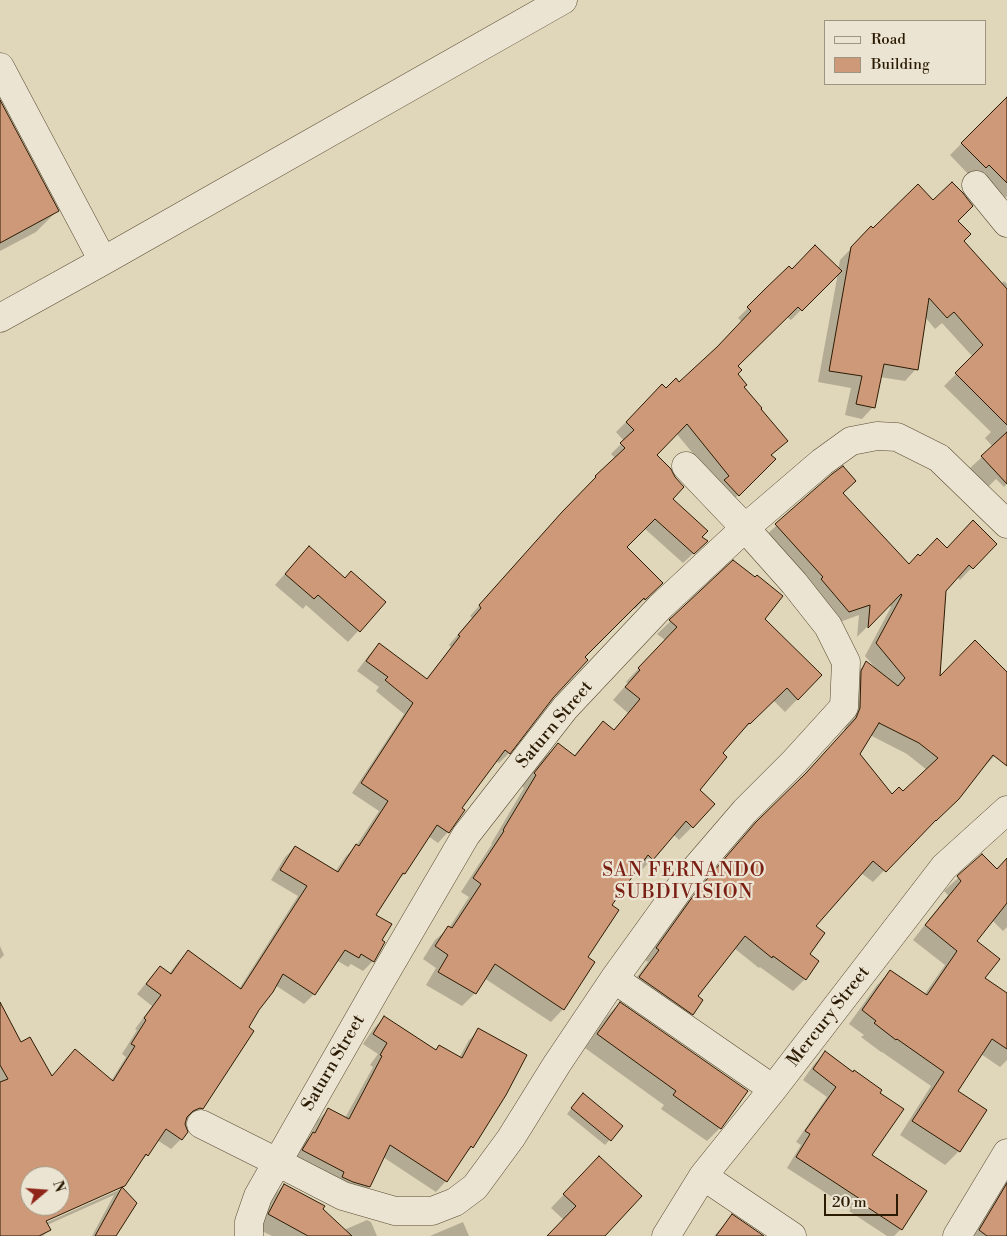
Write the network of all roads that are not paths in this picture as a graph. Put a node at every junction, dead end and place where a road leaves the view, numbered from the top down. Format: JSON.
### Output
{"nodes":[{"id":1,"x":563,"y":0,"type":"edge"},
{"id":2,"x":0,"y":67,"type":"edge"},
{"id":3,"x":976,"y":186,"type":"dead end"},
{"id":4,"x":1007,"y":224,"type":"edge"},
{"id":5,"x":103,"y":261,"type":"junction"},
{"id":6,"x":0,"y":318,"type":"edge"},
{"id":7,"x":686,"y":466,"type":"dead end"},
{"id":8,"x":1007,"y":524,"type":"edge"},
{"id":9,"x":745,"y":528,"type":"junction"},
{"id":10,"x":1007,"y":810,"type":"edge"},
{"id":11,"x":614,"y":979,"type":"junction"},
{"id":12,"x":773,"y":1090,"type":"junction"},
{"id":13,"x":201,"y":1124,"type":"dead end"},
{"id":14,"x":1007,"y":1153,"type":"edge"},
{"id":15,"x":277,"y":1162,"type":"junction"},
{"id":16,"x":703,"y":1176,"type":"junction"},
{"id":17,"x":249,"y":1236,"type":"edge"},
{"id":18,"x":666,"y":1236,"type":"edge"},
{"id":19,"x":792,"y":1236,"type":"edge"},
{"id":20,"x":957,"y":1236,"type":"edge"}],
"edges":[{"from":1,"to":5,"type":"street"},
{"from":2,"to":5,"type":"street"},
{"from":3,"to":4,"type":"street"},
{"from":5,"to":6,"type":"street"},
{"from":7,"to":9,"type":"street"},
{"from":8,"to":9,"type":"street","name":"Saturn Street"},
{"from":9,"to":11,"type":"street"},
{"from":9,"to":15,"type":"street","name":"Saturn Street"},
{"from":10,"to":12,"type":"street","name":"Mercury Street"},
{"from":11,"to":12,"type":"street"},
{"from":11,"to":15,"type":"street"},
{"from":12,"to":16,"type":"street","name":"Mercury Street"},
{"from":13,"to":15,"type":"street"},
{"from":14,"to":20,"type":"street"},
{"from":15,"to":17,"type":"street","name":"Saturn Street"},
{"from":16,"to":18,"type":"street","name":"Mercury Street"},
{"from":16,"to":19,"type":"street"}]}
